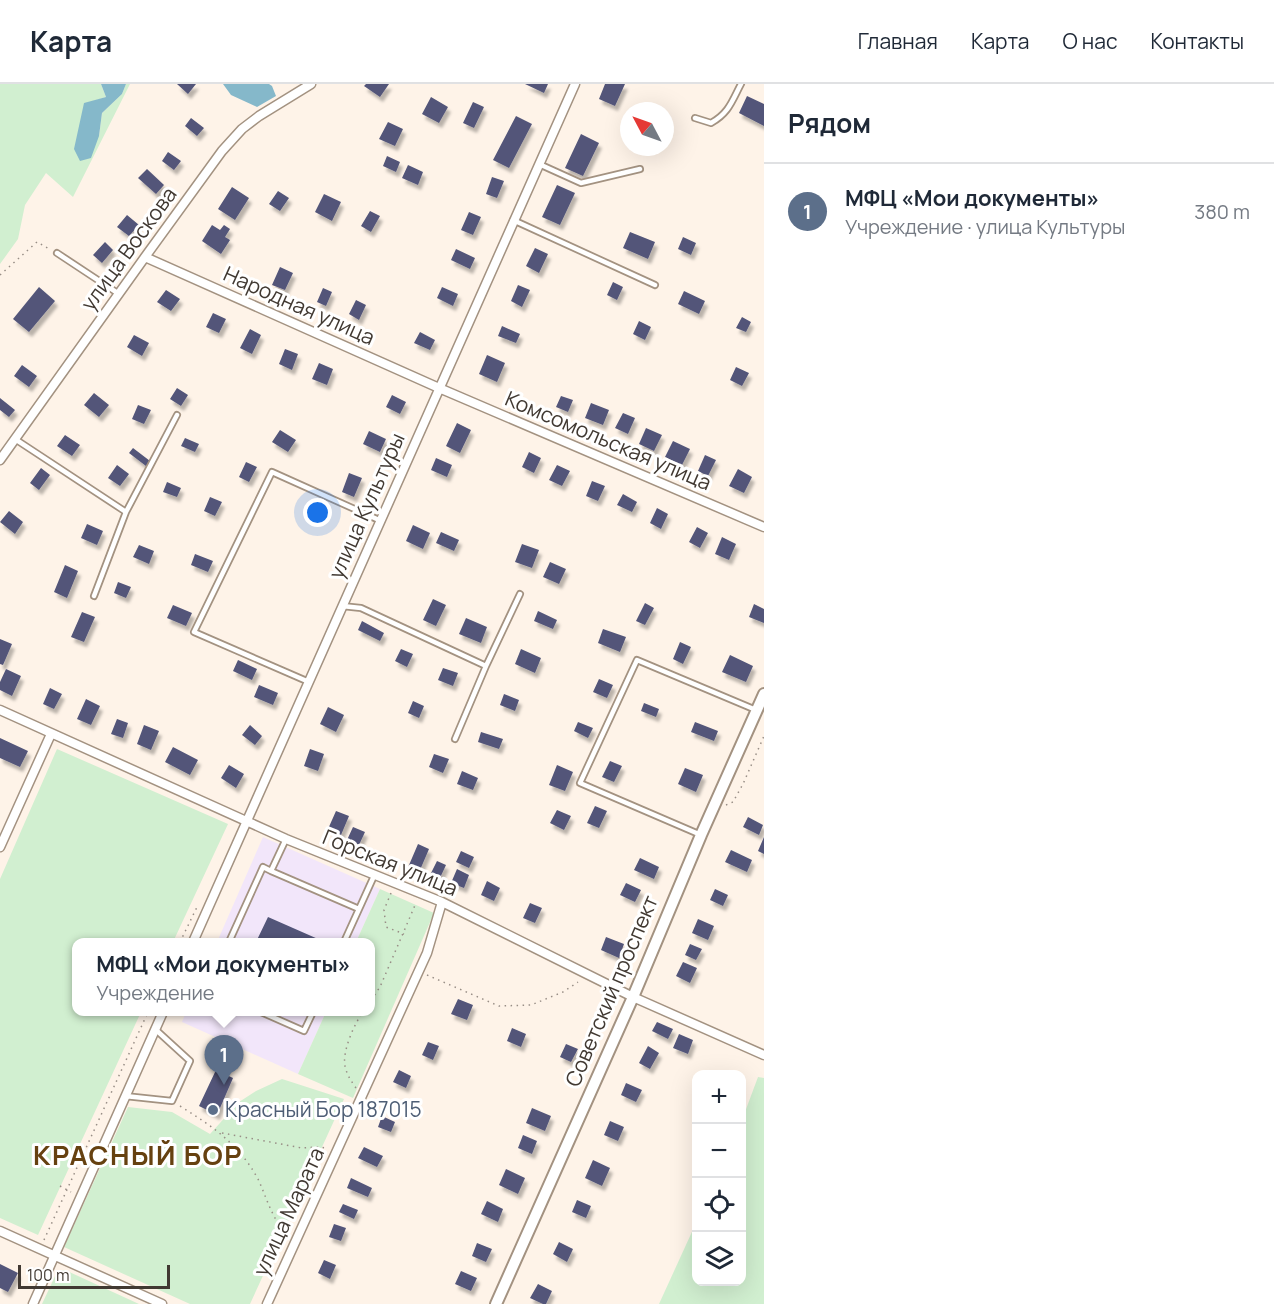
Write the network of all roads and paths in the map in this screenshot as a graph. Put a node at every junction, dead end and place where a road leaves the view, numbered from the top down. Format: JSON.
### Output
{"nodes":[{"id":1,"x":311,"y":84,"type":"edge"},
{"id":2,"x":575,"y":84,"type":"edge"},
{"id":3,"x":741,"y":84,"type":"edge"},
{"id":4,"x":695,"y":118,"type":"dead end"},
{"id":5,"x":538,"y":164,"type":"junction"},
{"id":6,"x":640,"y":169,"type":"dead end"},
{"id":7,"x":513,"y":220,"type":"junction"},
{"id":8,"x":57,"y":253,"type":"joint"},
{"id":9,"x":145,"y":257,"type":"junction"},
{"id":10,"x":0,"y":275,"type":"edge"},
{"id":11,"x":655,"y":285,"type":"dead end"},
{"id":12,"x":119,"y":294,"type":"junction"},
{"id":13,"x":439,"y":388,"type":"junction"},
{"id":14,"x":177,"y":415,"type":"dead end"},
{"id":15,"x":15,"y":439,"type":"junction"},
{"id":16,"x":0,"y":460,"type":"edge"},
{"id":17,"x":126,"y":512,"type":"junction"},
{"id":18,"x":379,"y":520,"type":"junction"},
{"id":19,"x":764,"y":527,"type":"edge"},
{"id":20,"x":520,"y":594,"type":"dead end"},
{"id":21,"x":94,"y":596,"type":"dead end"},
{"id":22,"x":342,"y":606,"type":"junction"},
{"id":23,"x":486,"y":666,"type":"junction"},
{"id":24,"x":309,"y":682,"type":"junction"},
{"id":25,"x":764,"y":694,"type":"edge"},
{"id":26,"x":0,"y":710,"type":"edge"},
{"id":27,"x":756,"y":711,"type":"junction"},
{"id":28,"x":51,"y":734,"type":"junction"},
{"id":29,"x":764,"y":736,"type":"edge"},
{"id":30,"x":455,"y":739,"type":"dead end"},
{"id":31,"x":711,"y":811,"type":"junction"},
{"id":32,"x":247,"y":822,"type":"junction"},
{"id":33,"x":701,"y":835,"type":"junction"},
{"id":34,"x":286,"y":839,"type":"junction"},
{"id":35,"x":0,"y":847,"type":"edge"},
{"id":36,"x":272,"y":871,"type":"junction"},
{"id":37,"x":374,"y":876,"type":"junction"},
{"id":38,"x":391,"y":893,"type":"dead end"},
{"id":39,"x":442,"y":902,"type":"junction"},
{"id":40,"x":416,"y":905,"type":"dead end"},
{"id":41,"x":359,"y":909,"type":"junction"},
{"id":42,"x":404,"y":934,"type":"junction"},
{"id":43,"x":195,"y":938,"type":"edge"},
{"id":44,"x":231,"y":938,"type":"edge"},
{"id":45,"x":346,"y":938,"type":"edge"},
{"id":46,"x":419,"y":972,"type":"junction"},
{"id":47,"x":589,"y":975,"type":"junction"},
{"id":48,"x":375,"y":994,"type":"edge"},
{"id":49,"x":633,"y":997,"type":"junction"},
{"id":50,"x":145,"y":1016,"type":"edge"},
{"id":51,"x":161,"y":1016,"type":"edge"},
{"id":52,"x":272,"y":1016,"type":"edge"},
{"id":53,"x":311,"y":1016,"type":"edge"},
{"id":54,"x":360,"y":1016,"type":"edge"},
{"id":55,"x":155,"y":1029,"type":"junction"},
{"id":56,"x":764,"y":1055,"type":"edge"},
{"id":57,"x":125,"y":1096,"type":"junction"},
{"id":58,"x":362,"y":1096,"type":"junction"},
{"id":59,"x":171,"y":1101,"type":"junction"},
{"id":60,"x":221,"y":1133,"type":"junction"},
{"id":61,"x":338,"y":1149,"type":"junction"},
{"id":62,"x":60,"y":1186,"type":"dead end"},
{"id":63,"x":67,"y":1190,"type":"junction"},
{"id":64,"x":80,"y":1196,"type":"junction"},
{"id":65,"x":0,"y":1231,"type":"edge"},
{"id":66,"x":43,"y":1242,"type":"dead end"},
{"id":67,"x":294,"y":1246,"type":"junction"},
{"id":68,"x":54,"y":1254,"type":"junction"},
{"id":69,"x":33,"y":1304,"type":"edge"},
{"id":70,"x":162,"y":1304,"type":"edge"},
{"id":71,"x":267,"y":1304,"type":"edge"},
{"id":72,"x":495,"y":1304,"type":"edge"}],
"edges":[{"from":1,"to":9,"type":"street","name":"улица Воскова"},
{"from":2,"to":5,"type":"street","name":"улица Культуры"},
{"from":3,"to":4,"type":"lane"},
{"from":5,"to":6,"type":"lane"},
{"from":5,"to":7,"type":"street","name":"улица Культуры"},
{"from":7,"to":11,"type":"lane"},
{"from":7,"to":13,"type":"street","name":"улица Культуры"},
{"from":8,"to":10,"type":"path"},
{"from":8,"to":12,"type":"lane"},
{"from":9,"to":12,"type":"street","name":"улица Воскова"},
{"from":9,"to":13,"type":"street","name":"Народная улица"},
{"from":12,"to":15,"type":"street","name":"улица Воскова"},
{"from":13,"to":18,"type":"street","name":"улица Культуры"},
{"from":13,"to":19,"type":"street","name":"Комсомольская улица"},
{"from":14,"to":17,"type":"lane"},
{"from":15,"to":16,"type":"street","name":"улица Воскова"},
{"from":15,"to":17,"type":"lane"},
{"from":17,"to":21,"type":"lane"},
{"from":18,"to":22,"type":"street","name":"улица Культуры"},
{"from":18,"to":24,"type":"lane"},
{"from":20,"to":23,"type":"lane"},
{"from":22,"to":23,"type":"lane"},
{"from":22,"to":24,"type":"street","name":"улица Культуры"},
{"from":23,"to":30,"type":"lane"},
{"from":24,"to":32,"type":"street","name":"улица Культуры"},
{"from":25,"to":27,"type":"street","name":"Советский проспект"},
{"from":26,"to":28,"type":"street","name":"Горская улица"},
{"from":27,"to":31,"type":"street","name":"Советский проспект"},
{"from":27,"to":33,"type":"lane"},
{"from":28,"to":32,"type":"street","name":"Горская улица"},
{"from":28,"to":35,"type":"street"},
{"from":29,"to":31,"type":"path"},
{"from":31,"to":33,"type":"street","name":"Советский проспект"},
{"from":32,"to":34,"type":"street","name":"Горская улица"},
{"from":32,"to":43,"type":"street","name":"улица Культуры"},
{"from":33,"to":49,"type":"street","name":"Советский проспект"},
{"from":34,"to":36,"type":"lane"},
{"from":34,"to":37,"type":"street","name":"Горская улица"},
{"from":36,"to":41,"type":"lane"},
{"from":36,"to":44,"type":"lane"},
{"from":37,"to":39,"type":"street","name":"Горская улица"},
{"from":37,"to":41,"type":"lane"},
{"from":38,"to":42,"type":"path"},
{"from":39,"to":46,"type":"street","name":"улица Марата"},
{"from":39,"to":47,"type":"street","name":"Горская улица"},
{"from":40,"to":42,"type":"path"},
{"from":41,"to":45,"type":"lane"},
{"from":42,"to":48,"type":"path"},
{"from":46,"to":47,"type":"path"},
{"from":46,"to":58,"type":"street","name":"улица Марата"},
{"from":47,"to":49,"type":"street","name":"Горская улица"},
{"from":49,"to":56,"type":"street","name":"Горская улица"},
{"from":49,"to":72,"type":"street","name":"Советский проспект"},
{"from":50,"to":63,"type":"path"},
{"from":51,"to":55,"type":"street"},
{"from":52,"to":53,"type":"lane"},
{"from":54,"to":58,"type":"path"},
{"from":55,"to":57,"type":"street"},
{"from":55,"to":59,"type":"lane"},
{"from":57,"to":59,"type":"lane"},
{"from":57,"to":64,"type":"street"},
{"from":58,"to":61,"type":"street","name":"улица Марата"},
{"from":59,"to":60,"type":"path"},
{"from":60,"to":61,"type":"path"},
{"from":60,"to":67,"type":"path"},
{"from":61,"to":67,"type":"street","name":"улица Марата"},
{"from":62,"to":63,"type":"path"},
{"from":63,"to":64,"type":"path"},
{"from":63,"to":66,"type":"path"},
{"from":64,"to":68,"type":"street"},
{"from":65,"to":68,"type":"street"},
{"from":67,"to":71,"type":"street","name":"улица Марата"},
{"from":68,"to":69,"type":"street"},
{"from":68,"to":70,"type":"street"}]}
